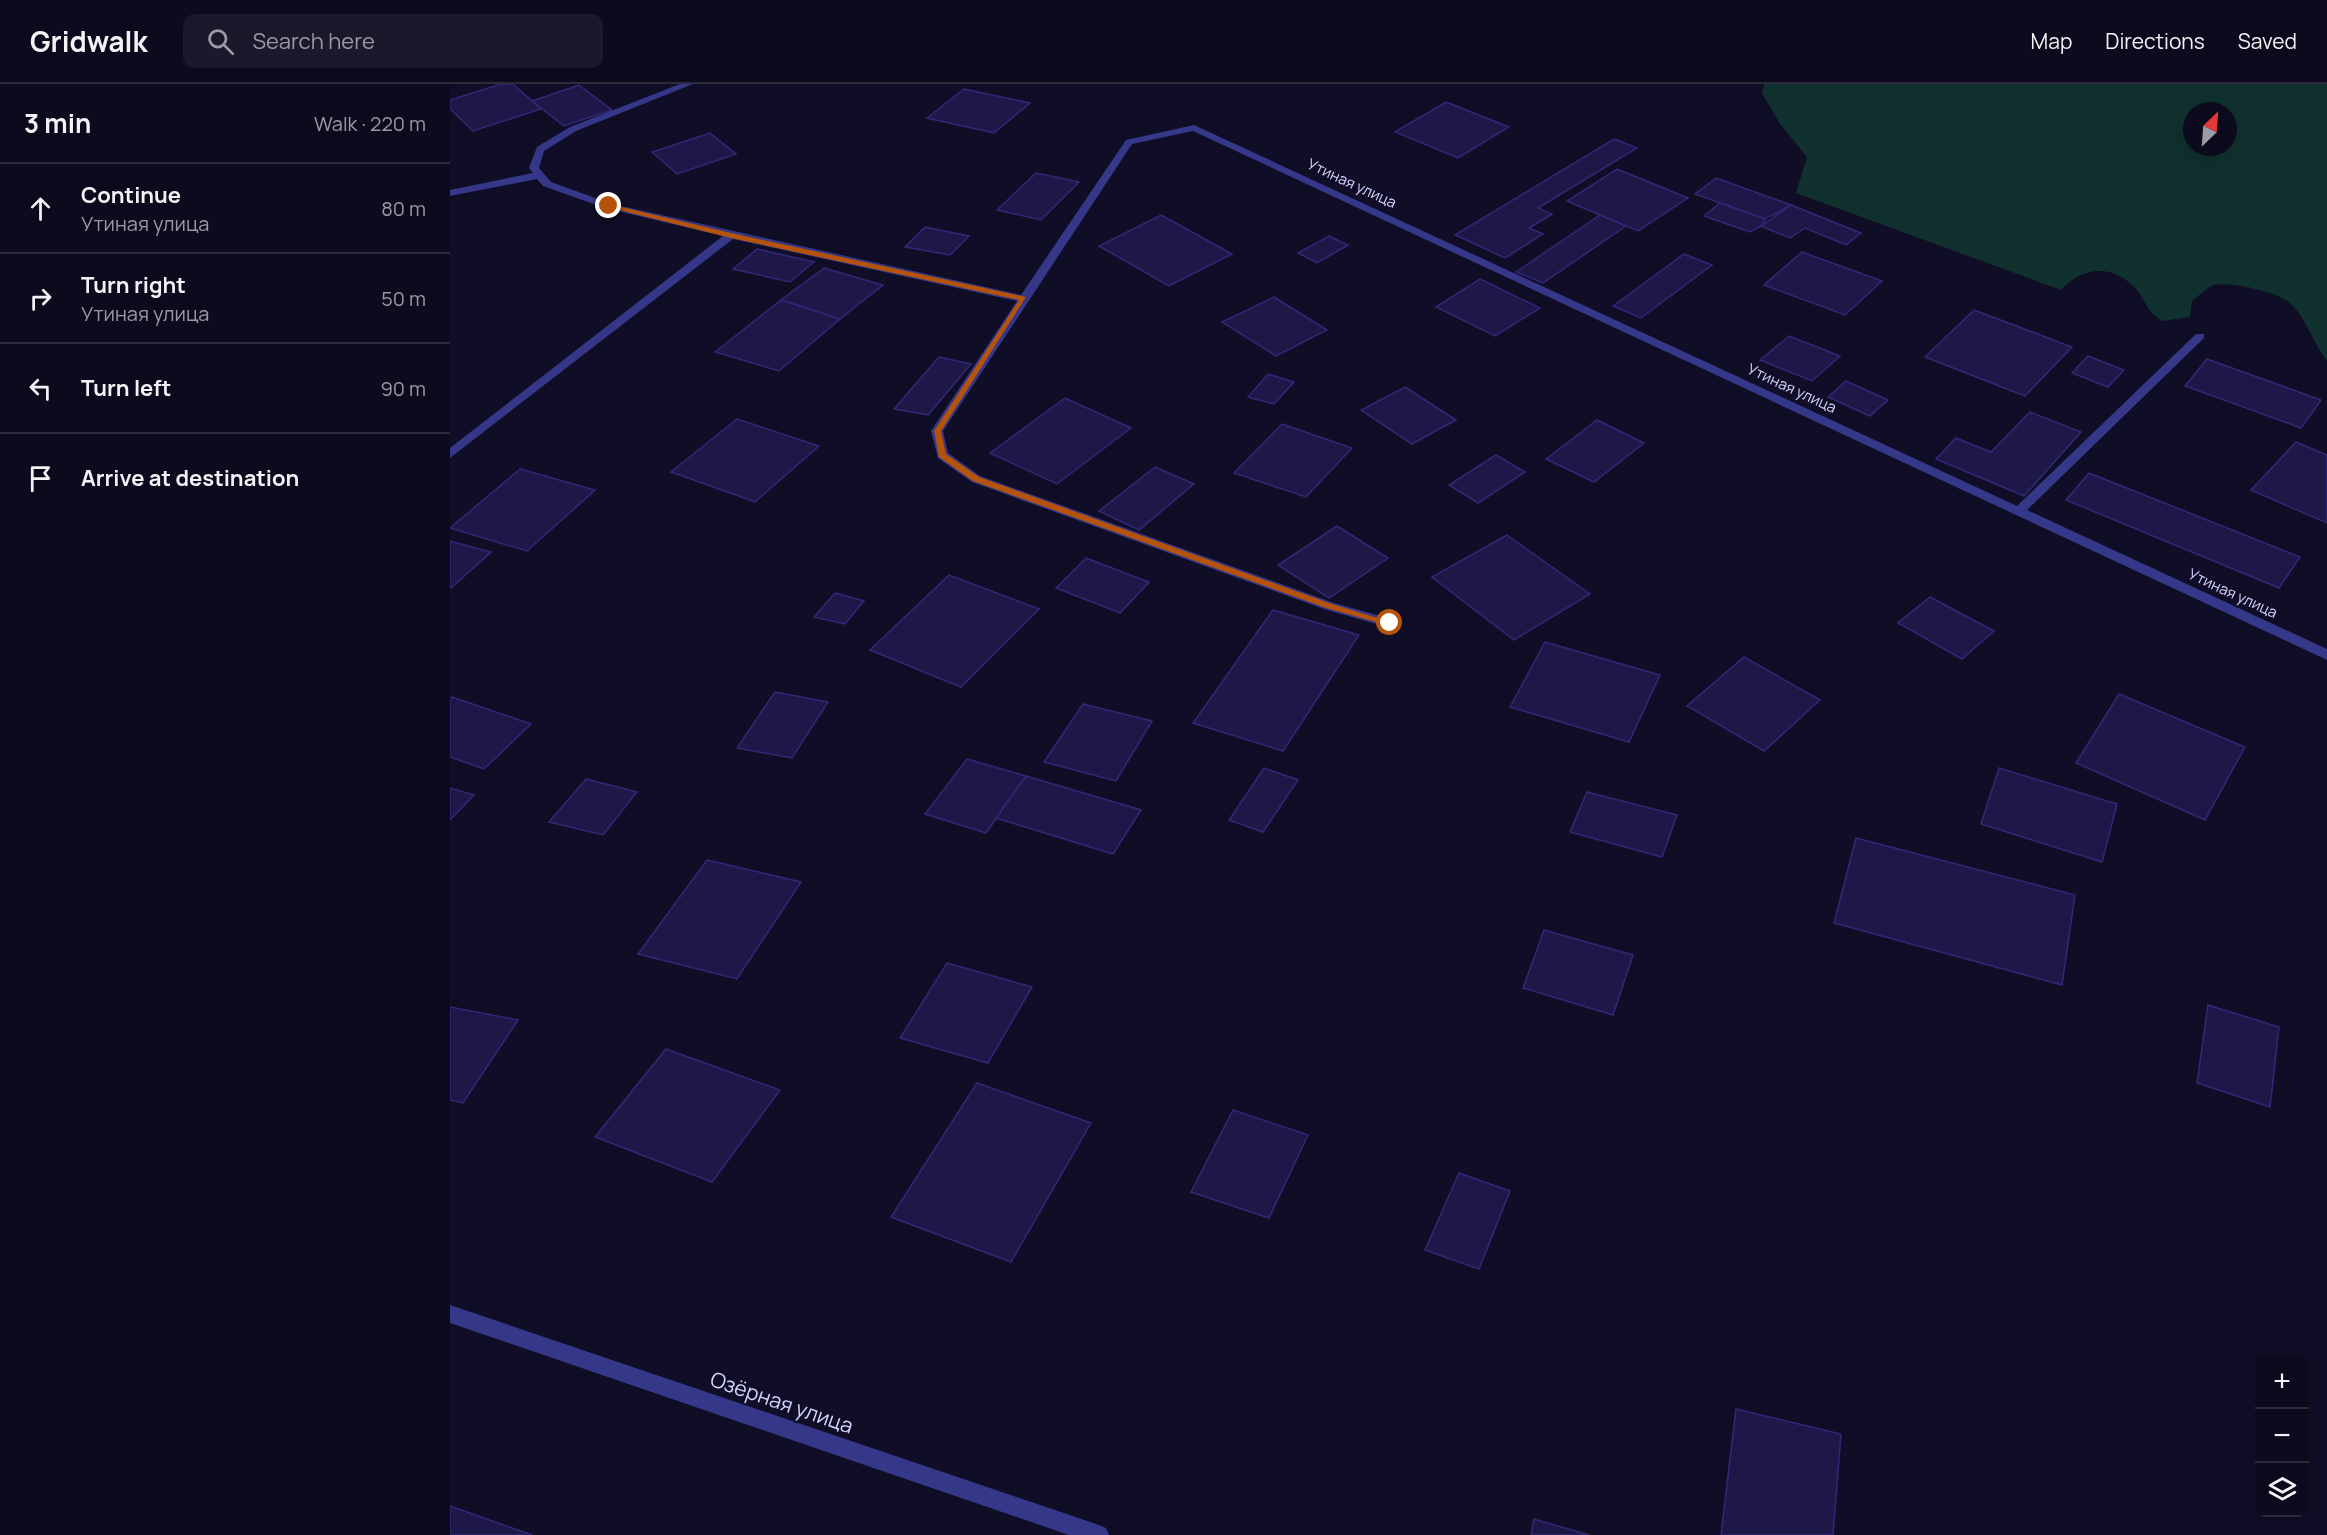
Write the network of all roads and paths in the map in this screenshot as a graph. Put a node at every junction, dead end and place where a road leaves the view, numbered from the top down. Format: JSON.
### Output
{"nodes":[{"id":1,"x":688,"y":84,"type":"edge"},
{"id":2,"x":540,"y":175,"type":"junction"},
{"id":3,"x":450,"y":193,"type":"edge"},
{"id":4,"x":731,"y":236,"type":"junction"},
{"id":5,"x":1023,"y":299,"type":"junction"},
{"id":6,"x":2200,"y":336,"type":"dead end"},
{"id":7,"x":450,"y":454,"type":"edge"},
{"id":8,"x":2018,"y":512,"type":"junction"},
{"id":9,"x":1390,"y":623,"type":"dead end"},
{"id":10,"x":2327,"y":656,"type":"edge"},
{"id":11,"x":450,"y":1314,"type":"edge"},
{"id":12,"x":1099,"y":1535,"type":"edge"}],
"edges":[{"from":1,"to":2,"type":"street"},
{"from":2,"to":3,"type":"street"},
{"from":2,"to":4,"type":"street"},
{"from":4,"to":5,"type":"street"},
{"from":4,"to":7,"type":"street"},
{"from":5,"to":8,"type":"street","name":"Утиная улица"},
{"from":5,"to":9,"type":"street","name":"Утиная улица"},
{"from":6,"to":8,"type":"street"},
{"from":8,"to":10,"type":"street","name":"Утиная улица"},
{"from":11,"to":12,"type":"street","name":"Озёрная улица"}]}
